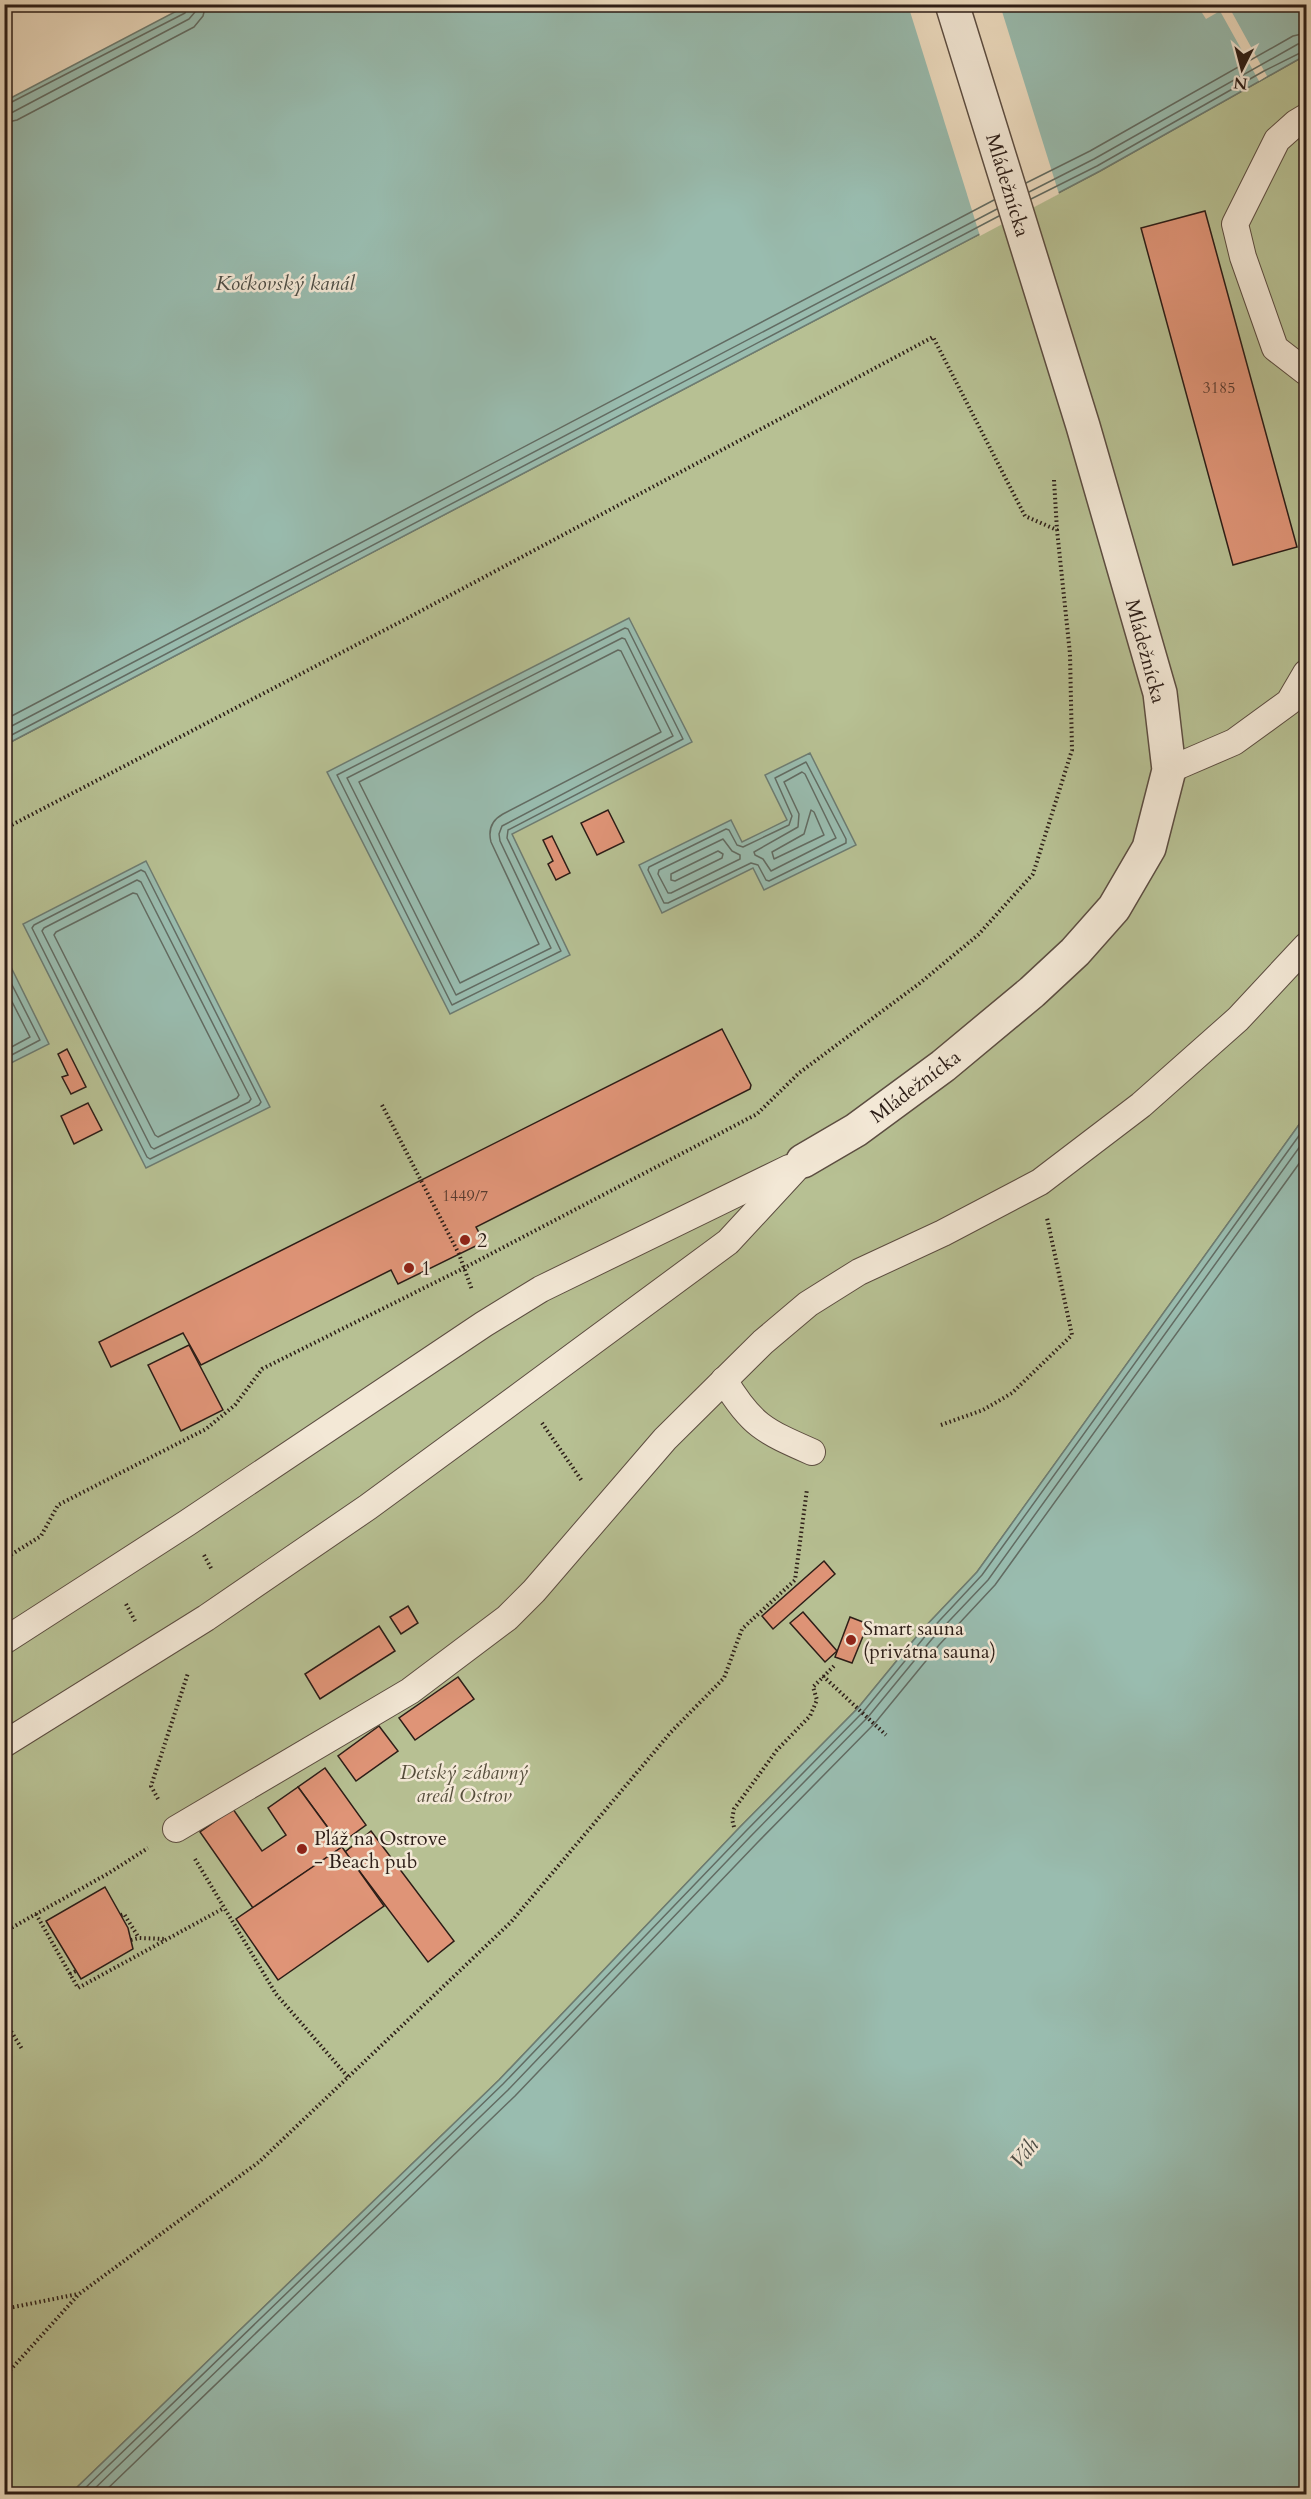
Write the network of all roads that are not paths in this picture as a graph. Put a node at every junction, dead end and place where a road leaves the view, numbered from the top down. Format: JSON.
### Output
{"nodes":[{"id":1,"x":952,"y":4,"type":"edge"},
{"id":2,"x":1306,"y":117,"type":"edge"},
{"id":3,"x":1306,"y":372,"type":"edge"},
{"id":4,"x":1306,"y":673,"type":"edge"},
{"id":5,"x":1169,"y":770,"type":"junction"},
{"id":6,"x":1306,"y":946,"type":"edge"},
{"id":7,"x":803,"y":1161,"type":"junction"},
{"id":8,"x":724,"y":1380,"type":"junction"},
{"id":9,"x":812,"y":1452,"type":"road end"},
{"id":10,"x":4,"y":1641,"type":"edge"},
{"id":11,"x":4,"y":1744,"type":"edge"},
{"id":12,"x":176,"y":1829,"type":"road end"}],
"edges":[{"from":1,"to":5,"type":"street","name":"Mládežnícka"},
{"from":2,"to":3,"type":"lane"},
{"from":4,"to":5,"type":"lane"},
{"from":5,"to":7,"type":"street","name":"Mládežnícka"},
{"from":6,"to":8,"type":"lane"},
{"from":7,"to":10,"type":"lane"},
{"from":7,"to":11,"type":"lane"},
{"from":8,"to":9,"type":"lane"},
{"from":8,"to":12,"type":"lane"}]}
